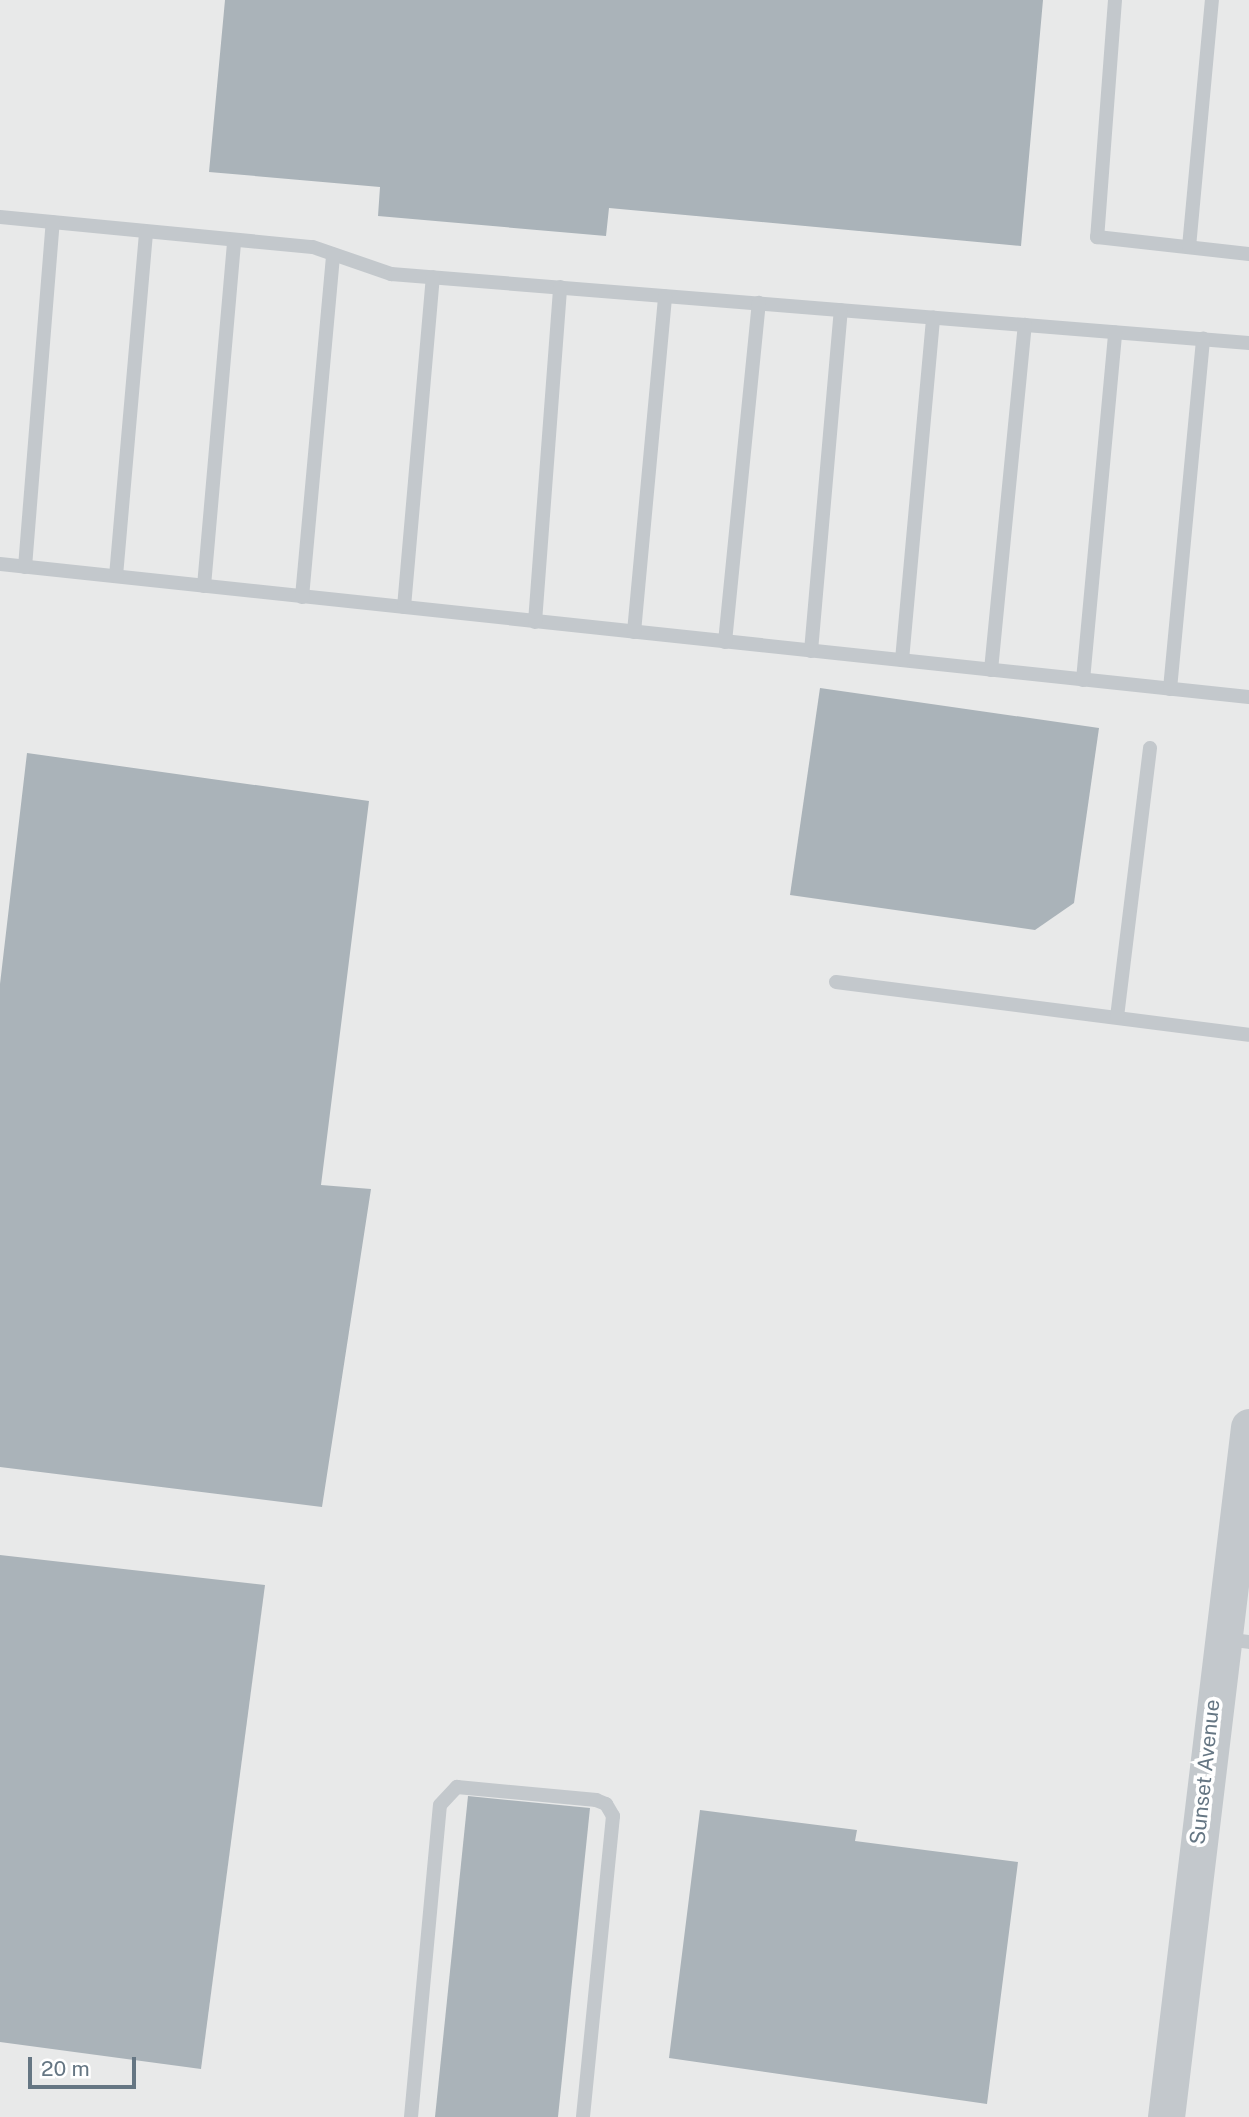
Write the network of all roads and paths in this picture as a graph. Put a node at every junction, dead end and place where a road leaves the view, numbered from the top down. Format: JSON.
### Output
{"nodes":[{"id":1,"x":1115,"y":0,"type":"edge"},
{"id":2,"x":1212,"y":0,"type":"edge"},
{"id":3,"x":0,"y":217,"type":"edge"},
{"id":4,"x":53,"y":222,"type":"junction"},
{"id":5,"x":146,"y":232,"type":"junction"},
{"id":6,"x":234,"y":241,"type":"junction"},
{"id":7,"x":1189,"y":247,"type":"junction"},
{"id":8,"x":333,"y":254,"type":"junction"},
{"id":9,"x":1249,"y":254,"type":"edge"},
{"id":10,"x":433,"y":277,"type":"junction"},
{"id":11,"x":560,"y":287,"type":"junction"},
{"id":12,"x":665,"y":296,"type":"junction"},
{"id":13,"x":759,"y":303,"type":"junction"},
{"id":14,"x":841,"y":310,"type":"junction"},
{"id":15,"x":933,"y":317,"type":"junction"},
{"id":16,"x":1025,"y":325,"type":"junction"},
{"id":17,"x":1115,"y":332,"type":"junction"},
{"id":18,"x":1203,"y":339,"type":"junction"},
{"id":19,"x":1249,"y":343,"type":"edge"},
{"id":20,"x":0,"y":564,"type":"edge"},
{"id":21,"x":25,"y":567,"type":"junction"},
{"id":22,"x":116,"y":576,"type":"junction"},
{"id":23,"x":204,"y":586,"type":"junction"},
{"id":24,"x":302,"y":597,"type":"junction"},
{"id":25,"x":404,"y":607,"type":"junction"},
{"id":26,"x":535,"y":622,"type":"junction"},
{"id":27,"x":634,"y":632,"type":"junction"},
{"id":28,"x":725,"y":642,"type":"junction"},
{"id":29,"x":811,"y":651,"type":"junction"},
{"id":30,"x":902,"y":660,"type":"junction"},
{"id":31,"x":992,"y":670,"type":"junction"},
{"id":32,"x":1083,"y":680,"type":"junction"},
{"id":33,"x":1170,"y":689,"type":"junction"},
{"id":34,"x":1249,"y":697,"type":"edge"},
{"id":35,"x":1150,"y":748,"type":"dead end"},
{"id":36,"x":836,"y":982,"type":"dead end"},
{"id":37,"x":1117,"y":1017,"type":"junction"},
{"id":38,"x":1249,"y":1035,"type":"edge"},
{"id":39,"x":1249,"y":1427,"type":"edge"},
{"id":40,"x":1235,"y":1640,"type":"edge"},
{"id":41,"x":411,"y":2117,"type":"edge"},
{"id":42,"x":583,"y":2117,"type":"edge"},
{"id":43,"x":1166,"y":2117,"type":"edge"}],
"edges":[{"from":1,"to":7,"type":"lane"},
{"from":2,"to":7,"type":"lane"},
{"from":3,"to":4,"type":"lane"},
{"from":4,"to":5,"type":"lane"},
{"from":4,"to":21,"type":"lane"},
{"from":5,"to":6,"type":"lane"},
{"from":5,"to":22,"type":"lane"},
{"from":6,"to":8,"type":"lane"},
{"from":6,"to":23,"type":"lane"},
{"from":7,"to":9,"type":"lane"},
{"from":8,"to":10,"type":"lane"},
{"from":8,"to":24,"type":"lane"},
{"from":10,"to":11,"type":"lane"},
{"from":10,"to":25,"type":"lane"},
{"from":11,"to":12,"type":"lane"},
{"from":11,"to":26,"type":"lane"},
{"from":12,"to":13,"type":"lane"},
{"from":12,"to":27,"type":"lane"},
{"from":13,"to":14,"type":"lane"},
{"from":13,"to":28,"type":"lane"},
{"from":14,"to":15,"type":"lane"},
{"from":14,"to":29,"type":"lane"},
{"from":15,"to":16,"type":"lane"},
{"from":15,"to":30,"type":"lane"},
{"from":16,"to":17,"type":"lane"},
{"from":16,"to":31,"type":"lane"},
{"from":17,"to":18,"type":"lane"},
{"from":17,"to":32,"type":"lane"},
{"from":18,"to":19,"type":"lane"},
{"from":18,"to":33,"type":"lane"},
{"from":20,"to":21,"type":"lane"},
{"from":21,"to":22,"type":"lane"},
{"from":22,"to":23,"type":"lane"},
{"from":23,"to":24,"type":"lane"},
{"from":24,"to":25,"type":"lane"},
{"from":25,"to":26,"type":"lane"},
{"from":26,"to":27,"type":"lane"},
{"from":27,"to":28,"type":"lane"},
{"from":28,"to":29,"type":"lane"},
{"from":29,"to":30,"type":"lane"},
{"from":30,"to":31,"type":"lane"},
{"from":31,"to":32,"type":"lane"},
{"from":32,"to":33,"type":"lane"},
{"from":33,"to":34,"type":"lane"},
{"from":35,"to":37,"type":"lane"},
{"from":36,"to":37,"type":"lane"},
{"from":37,"to":38,"type":"lane"},
{"from":39,"to":40,"type":"street","name":"Sunset Avenue"},
{"from":40,"to":43,"type":"street","name":"Sunset Avenue"},
{"from":41,"to":42,"type":"lane"}]}
